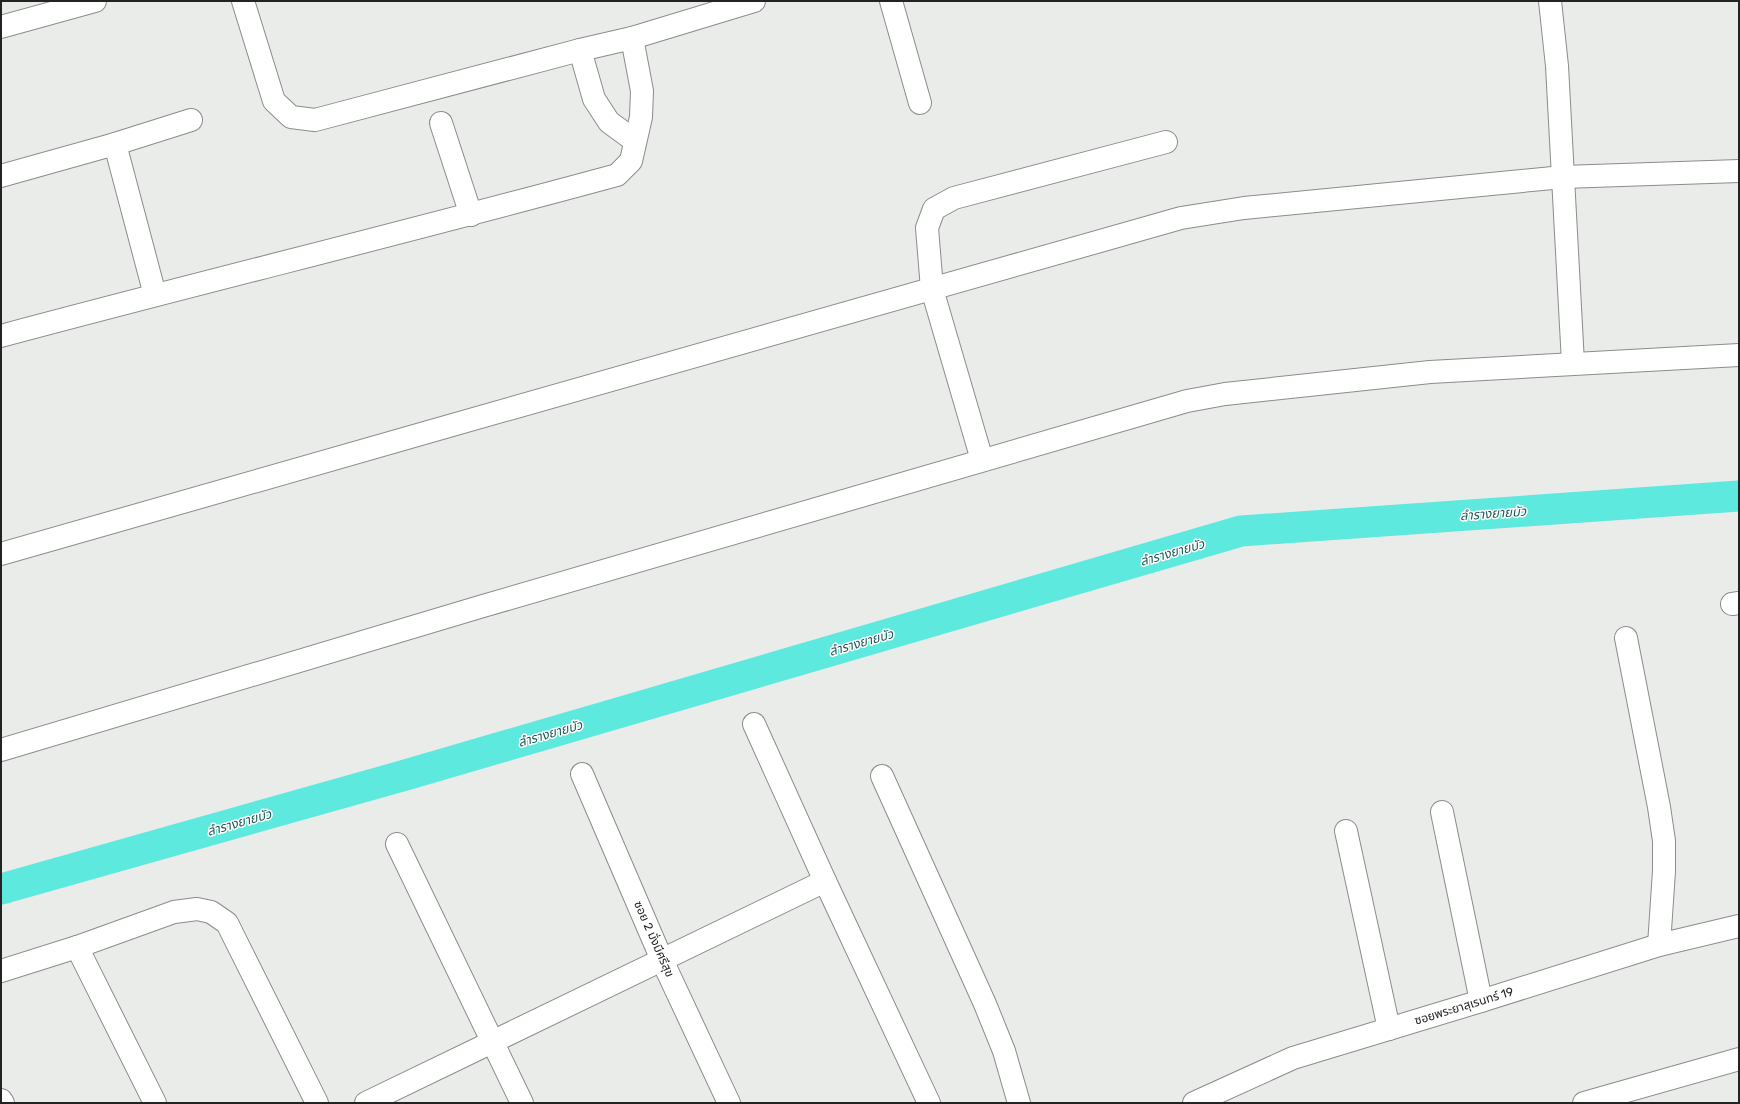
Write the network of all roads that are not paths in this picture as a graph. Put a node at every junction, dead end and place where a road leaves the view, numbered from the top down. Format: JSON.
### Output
{"nodes":[{"id":1,"x":95,"y":1,"type":"edge"},
{"id":2,"x":243,"y":1,"type":"edge"},
{"id":3,"x":754,"y":1,"type":"edge"},
{"id":4,"x":890,"y":1,"type":"edge"},
{"id":5,"x":1550,"y":1,"type":"edge"},
{"id":6,"x":1,"y":27,"type":"edge"},
{"id":7,"x":632,"y":38,"type":"junction"},
{"id":8,"x":580,"y":50,"type":"junction"},
{"id":9,"x":920,"y":103,"type":"dead end"},
{"id":10,"x":191,"y":120,"type":"dead end"},
{"id":11,"x":441,"y":123,"type":"dead end"},
{"id":12,"x":635,"y":141,"type":"junction"},
{"id":13,"x":1166,"y":142,"type":"dead end"},
{"id":14,"x":115,"y":144,"type":"junction"},
{"id":15,"x":1739,"y":170,"type":"edge"},
{"id":16,"x":1,"y":176,"type":"edge"},
{"id":17,"x":1563,"y":177,"type":"junction"},
{"id":18,"x":471,"y":215,"type":"junction"},
{"id":19,"x":932,"y":289,"type":"junction"},
{"id":20,"x":155,"y":295,"type":"junction"},
{"id":21,"x":1,"y":336,"type":"edge"},
{"id":22,"x":1739,"y":355,"type":"edge"},
{"id":23,"x":1573,"y":363,"type":"junction"},
{"id":24,"x":982,"y":460,"type":"junction"},
{"id":25,"x":1,"y":554,"type":"edge"},
{"id":26,"x":1626,"y":638,"type":"dead end"},
{"id":27,"x":754,"y":724,"type":"dead end"},
{"id":28,"x":1,"y":750,"type":"edge"},
{"id":29,"x":582,"y":774,"type":"dead end"},
{"id":30,"x":882,"y":776,"type":"dead end"},
{"id":31,"x":1442,"y":812,"type":"dead end"},
{"id":32,"x":1346,"y":831,"type":"dead end"},
{"id":33,"x":397,"y":844,"type":"dead end"},
{"id":34,"x":825,"y":881,"type":"junction"},
{"id":35,"x":1739,"y":926,"type":"edge"},
{"id":36,"x":1659,"y":945,"type":"junction"},
{"id":37,"x":77,"y":947,"type":"junction"},
{"id":38,"x":662,"y":960,"type":"junction"},
{"id":39,"x":1,"y":971,"type":"edge"},
{"id":40,"x":1481,"y":1001,"type":"junction"},
{"id":41,"x":1389,"y":1029,"type":"junction"},
{"id":42,"x":491,"y":1042,"type":"junction"},
{"id":43,"x":1739,"y":1059,"type":"edge"},
{"id":44,"x":1,"y":1100,"type":"edge"},
{"id":45,"x":2,"y":1103,"type":"edge"},
{"id":46,"x":155,"y":1103,"type":"edge"},
{"id":47,"x":317,"y":1103,"type":"edge"},
{"id":48,"x":366,"y":1103,"type":"edge"},
{"id":49,"x":522,"y":1103,"type":"edge"},
{"id":50,"x":729,"y":1103,"type":"edge"},
{"id":51,"x":929,"y":1103,"type":"edge"},
{"id":52,"x":1018,"y":1103,"type":"edge"},
{"id":53,"x":1194,"y":1103,"type":"edge"},
{"id":54,"x":1584,"y":1103,"type":"edge"}],
"edges":[{"from":1,"to":6,"type":"street"},
{"from":2,"to":8,"type":"street"},
{"from":3,"to":7,"type":"street"},
{"from":4,"to":9,"type":"street"},
{"from":5,"to":17,"type":"street"},
{"from":7,"to":8,"type":"street"},
{"from":7,"to":12,"type":"street"},
{"from":8,"to":12,"type":"street"},
{"from":10,"to":14,"type":"street"},
{"from":11,"to":18,"type":"street"},
{"from":12,"to":18,"type":"street"},
{"from":13,"to":19,"type":"street"},
{"from":14,"to":16,"type":"street"},
{"from":14,"to":20,"type":"street"},
{"from":15,"to":17,"type":"street"},
{"from":17,"to":19,"type":"street"},
{"from":17,"to":23,"type":"street"},
{"from":18,"to":20,"type":"street"},
{"from":19,"to":24,"type":"street"},
{"from":19,"to":25,"type":"street"},
{"from":20,"to":21,"type":"street"},
{"from":22,"to":23,"type":"street"},
{"from":23,"to":24,"type":"street"},
{"from":24,"to":28,"type":"street"},
{"from":26,"to":36,"type":"street"},
{"from":27,"to":34,"type":"street"},
{"from":29,"to":38,"type":"street","name":"ซอย 2 มั่งมีศรีสุข"},
{"from":30,"to":52,"type":"street"},
{"from":31,"to":40,"type":"street"},
{"from":32,"to":41,"type":"street"},
{"from":33,"to":42,"type":"street"},
{"from":34,"to":38,"type":"street"},
{"from":34,"to":51,"type":"street"},
{"from":35,"to":36,"type":"street","name":"ซอยพระยาสุเรนทร์ 19"},
{"from":36,"to":40,"type":"street","name":"ซอยพระยาสุเรนทร์ 19"},
{"from":37,"to":39,"type":"street"},
{"from":37,"to":46,"type":"street"},
{"from":37,"to":47,"type":"street"},
{"from":38,"to":42,"type":"street"},
{"from":38,"to":50,"type":"street","name":"ซอย 2 มั่งมีศรีสุข"},
{"from":40,"to":41,"type":"street","name":"ซอยพระยาสุเรนทร์ 19"},
{"from":41,"to":53,"type":"street","name":"ซอยพระยาสุเรนทร์ 19"},
{"from":42,"to":48,"type":"street"},
{"from":42,"to":49,"type":"street"},
{"from":43,"to":54,"type":"street"},
{"from":44,"to":45,"type":"street"}]}
